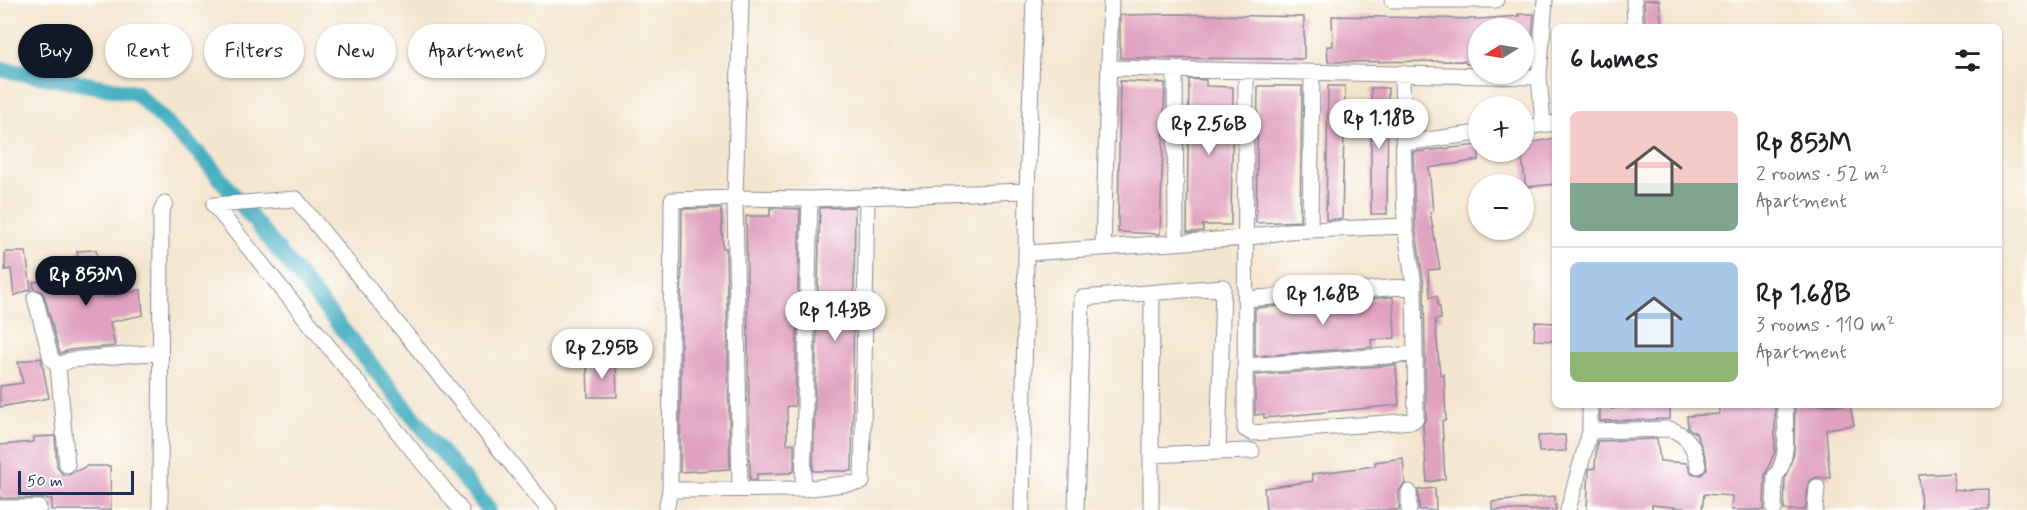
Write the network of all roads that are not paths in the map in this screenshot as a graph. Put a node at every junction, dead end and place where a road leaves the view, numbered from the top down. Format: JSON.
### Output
{"nodes":[{"id":1,"x":741,"y":0,"type":"edge"},
{"id":2,"x":1034,"y":0,"type":"edge"},
{"id":3,"x":1111,"y":0,"type":"edge"},
{"id":4,"x":1392,"y":0,"type":"edge"},
{"id":5,"x":1489,"y":0,"type":"edge"},
{"id":6,"x":1496,"y":0,"type":"edge"},
{"id":7,"x":1545,"y":0,"type":"edge"},
{"id":8,"x":1634,"y":0,"type":"edge"},
{"id":9,"x":1635,"y":24,"type":"edge"},
{"id":10,"x":1549,"y":44,"type":"edge"},
{"id":11,"x":1109,"y":68,"type":"junction"},
{"id":12,"x":1175,"y":70,"type":"junction"},
{"id":13,"x":1246,"y":72,"type":"junction"},
{"id":14,"x":1312,"y":74,"type":"junction"},
{"id":15,"x":1402,"y":74,"type":"junction"},
{"id":16,"x":1539,"y":77,"type":"junction"},
{"id":17,"x":1549,"y":124,"type":"edge"},
{"id":18,"x":1534,"y":126,"type":"edge"},
{"id":19,"x":1468,"y":134,"type":"edge"},
{"id":20,"x":1404,"y":143,"type":"junction"},
{"id":21,"x":1027,"y":191,"type":"junction"},
{"id":22,"x":867,"y":197,"type":"junction"},
{"id":23,"x":735,"y":198,"type":"junction"},
{"id":24,"x":810,"y":199,"type":"junction"},
{"id":25,"x":165,"y":203,"type":"dead end"},
{"id":26,"x":1405,"y":225,"type":"junction"},
{"id":27,"x":1311,"y":230,"type":"junction"},
{"id":28,"x":1245,"y":238,"type":"junction"},
{"id":29,"x":1176,"y":241,"type":"junction"},
{"id":30,"x":1103,"y":245,"type":"junction"},
{"id":31,"x":1028,"y":252,"type":"junction"},
{"id":32,"x":1414,"y":286,"type":"junction"},
{"id":33,"x":1152,"y":293,"type":"junction"},
{"id":34,"x":35,"y":298,"type":"dead end"},
{"id":35,"x":1245,"y":299,"type":"junction"},
{"id":36,"x":159,"y":351,"type":"junction"},
{"id":37,"x":1414,"y":354,"type":"junction"},
{"id":38,"x":58,"y":366,"type":"junction"},
{"id":39,"x":1245,"y":366,"type":"junction"},
{"id":40,"x":1590,"y":408,"type":"edge"},
{"id":41,"x":1785,"y":408,"type":"edge"},
{"id":42,"x":1590,"y":431,"type":"junction"},
{"id":43,"x":1218,"y":452,"type":"junction"},
{"id":44,"x":1252,"y":452,"type":"dead end"},
{"id":45,"x":1151,"y":454,"type":"junction"},
{"id":46,"x":67,"y":465,"type":"dead end"},
{"id":47,"x":1698,"y":466,"type":"dead end"},
{"id":48,"x":1816,"y":487,"type":"dead end"},
{"id":49,"x":740,"y":488,"type":"junction"},
{"id":50,"x":803,"y":489,"type":"junction"},
{"id":51,"x":670,"y":490,"type":"junction"},
{"id":52,"x":1408,"y":492,"type":"dead end"},
{"id":53,"x":0,"y":508,"type":"edge"},
{"id":54,"x":39,"y":508,"type":"dead end"},
{"id":55,"x":18,"y":509,"type":"edge"},
{"id":56,"x":160,"y":510,"type":"edge"},
{"id":57,"x":461,"y":510,"type":"edge"},
{"id":58,"x":549,"y":510,"type":"edge"},
{"id":59,"x":666,"y":510,"type":"edge"},
{"id":60,"x":1022,"y":510,"type":"edge"},
{"id":61,"x":1076,"y":510,"type":"edge"},
{"id":62,"x":1150,"y":510,"type":"edge"},
{"id":63,"x":1409,"y":510,"type":"edge"},
{"id":64,"x":1568,"y":510,"type":"edge"},
{"id":65,"x":1774,"y":510,"type":"edge"},
{"id":66,"x":1815,"y":510,"type":"edge"}],
"edges":[{"from":1,"to":23,"type":"street"},
{"from":2,"to":21,"type":"street"},
{"from":3,"to":11,"type":"street"},
{"from":4,"to":5,"type":"street"},
{"from":5,"to":6,"type":"street"},
{"from":7,"to":10,"type":"street"},
{"from":8,"to":9,"type":"street"},
{"from":10,"to":16,"type":"street"},
{"from":11,"to":12,"type":"street"},
{"from":11,"to":30,"type":"street"},
{"from":12,"to":13,"type":"street"},
{"from":12,"to":29,"type":"street"},
{"from":13,"to":14,"type":"street"},
{"from":13,"to":28,"type":"street"},
{"from":14,"to":15,"type":"street"},
{"from":14,"to":27,"type":"street"},
{"from":15,"to":16,"type":"street"},
{"from":15,"to":20,"type":"street"},
{"from":16,"to":17,"type":"street"},
{"from":17,"to":18,"type":"street"},
{"from":19,"to":20,"type":"street"},
{"from":20,"to":26,"type":"street"},
{"from":21,"to":22,"type":"street"},
{"from":21,"to":31,"type":"street"},
{"from":22,"to":24,"type":"street"},
{"from":22,"to":50,"type":"street"},
{"from":23,"to":24,"type":"street"},
{"from":23,"to":49,"type":"street"},
{"from":23,"to":51,"type":"street"},
{"from":24,"to":50,"type":"street"},
{"from":25,"to":36,"type":"street"},
{"from":26,"to":27,"type":"street"},
{"from":26,"to":32,"type":"street"},
{"from":27,"to":28,"type":"street"},
{"from":28,"to":29,"type":"street"},
{"from":28,"to":35,"type":"street"},
{"from":29,"to":30,"type":"street"},
{"from":30,"to":31,"type":"street"},
{"from":31,"to":60,"type":"street"},
{"from":32,"to":35,"type":"street"},
{"from":32,"to":37,"type":"street"},
{"from":33,"to":43,"type":"street"},
{"from":33,"to":45,"type":"street"},
{"from":33,"to":61,"type":"street"},
{"from":34,"to":38,"type":"street"},
{"from":35,"to":39,"type":"street"},
{"from":36,"to":38,"type":"street"},
{"from":36,"to":56,"type":"street"},
{"from":37,"to":39,"type":"street"},
{"from":37,"to":39,"type":"street"},
{"from":38,"to":46,"type":"street"},
{"from":40,"to":42,"type":"street"},
{"from":41,"to":65,"type":"street"},
{"from":42,"to":47,"type":"street"},
{"from":42,"to":64,"type":"street"},
{"from":43,"to":44,"type":"street"},
{"from":43,"to":45,"type":"street"},
{"from":45,"to":62,"type":"street"},
{"from":48,"to":66,"type":"street"},
{"from":49,"to":50,"type":"street"},
{"from":49,"to":51,"type":"street"},
{"from":51,"to":59,"type":"street"},
{"from":52,"to":63,"type":"street"},
{"from":53,"to":55,"type":"street"},
{"from":54,"to":55,"type":"street"},
{"from":57,"to":58,"type":"street"}]}
